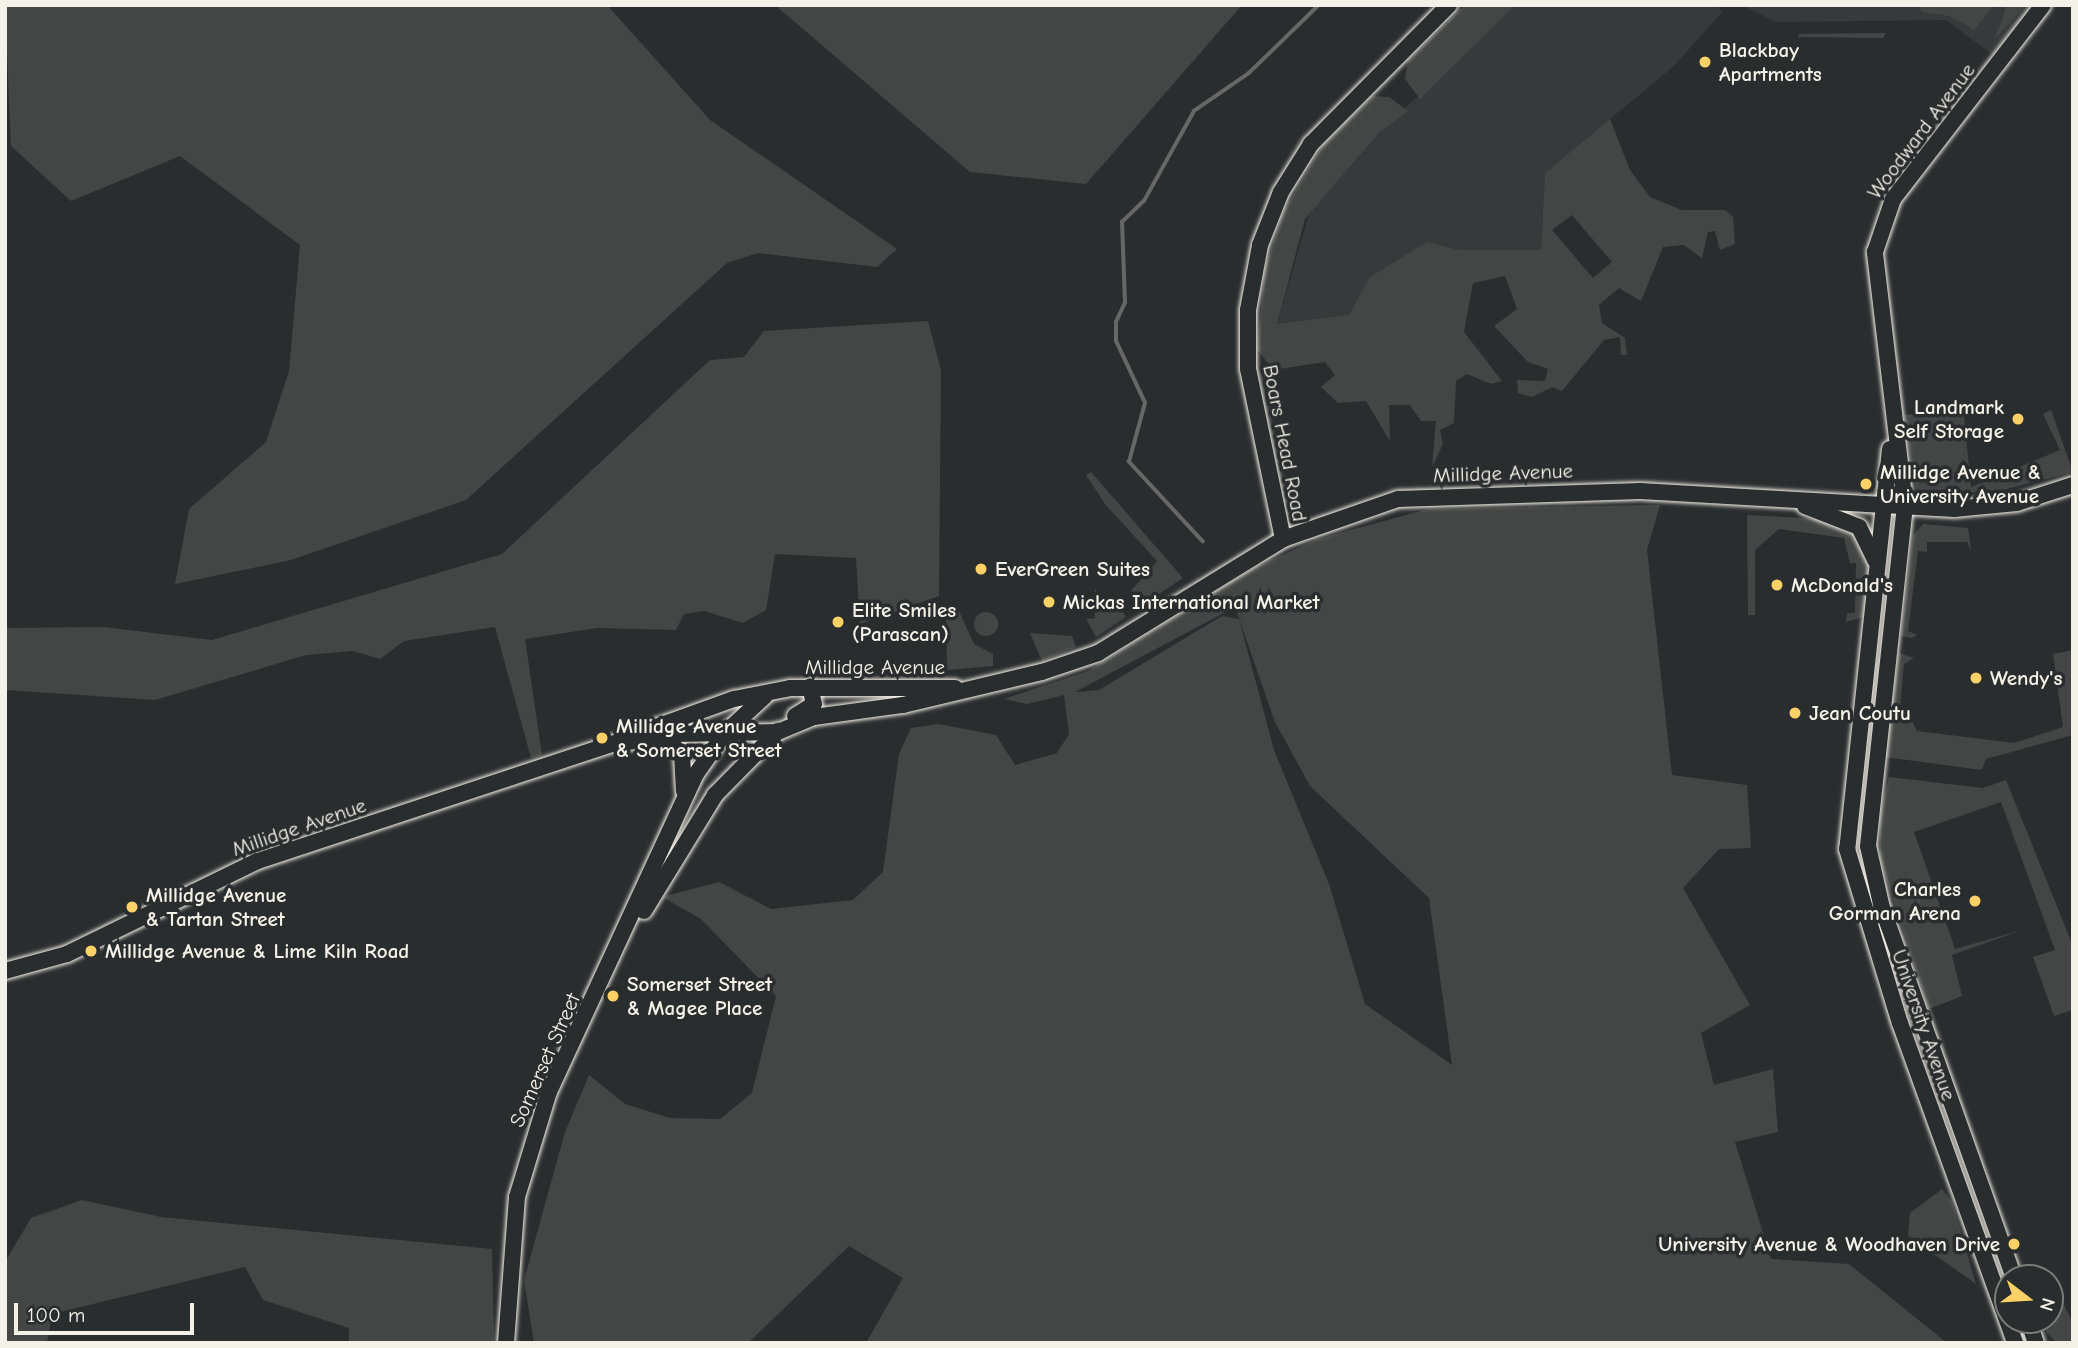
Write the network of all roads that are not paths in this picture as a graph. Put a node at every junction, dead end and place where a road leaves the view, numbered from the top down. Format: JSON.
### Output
{"nodes":[{"id":1,"x":1449,"y":5,"type":"edge"},
{"id":2,"x":2043,"y":5,"type":"edge"},
{"id":3,"x":1892,"y":422,"type":"junction"},
{"id":4,"x":2073,"y":485,"type":"edge"},
{"id":5,"x":1758,"y":496,"type":"junction"},
{"id":6,"x":1885,"y":503,"type":"junction"},
{"id":7,"x":1905,"y":505,"type":"junction"},
{"id":8,"x":1283,"y":539,"type":"junction"},
{"id":9,"x":1877,"y":572,"type":"junction"},
{"id":10,"x":810,"y":686,"type":"junction"},
{"id":11,"x":975,"y":689,"type":"junction"},
{"id":12,"x":769,"y":693,"type":"junction"},
{"id":13,"x":778,"y":732,"type":"junction"},
{"id":14,"x":724,"y":734,"type":"junction"},
{"id":15,"x":660,"y":735,"type":"junction"},
{"id":16,"x":616,"y":744,"type":"junction"},
{"id":17,"x":682,"y":804,"type":"junction"},
{"id":18,"x":613,"y":964,"type":"junction"},
{"id":19,"x":5,"y":971,"type":"edge"},
{"id":20,"x":2009,"y":1264,"type":"edge"},
{"id":21,"x":506,"y":1343,"type":"edge"},
{"id":22,"x":2015,"y":1343,"type":"edge"}],
"edges":[{"from":1,"to":8,"type":"main road","name":"Boars Head Road"},
{"from":2,"to":3,"type":"main road","name":"Woodward Avenue"},
{"from":3,"to":6,"type":"main road","name":"Woodward Avenue"},
{"from":3,"to":7,"type":"main road","name":"Woodward Avenue"},
{"from":4,"to":7,"type":"main road","name":"Millidge Avenue"},
{"from":5,"to":6,"type":"main road","name":"Millidge Avenue"},
{"from":5,"to":8,"type":"main road","name":"Millidge Avenue"},
{"from":5,"to":9,"type":"main road"},
{"from":6,"to":7,"type":"main road","name":"Millidge Avenue"},
{"from":6,"to":9,"type":"main road","name":"University Avenue"},
{"from":7,"to":20,"type":"main road","name":"University Avenue"},
{"from":8,"to":11,"type":"main road","name":"Millidge Avenue"},
{"from":9,"to":22,"type":"main road","name":"University Avenue"},
{"from":10,"to":11,"type":"main road","name":"Millidge Avenue"},
{"from":10,"to":12,"type":"main road","name":"Millidge Avenue"},
{"from":10,"to":13,"type":"main road","name":"Somerset Street"},
{"from":11,"to":13,"type":"main road","name":"Millidge Avenue"},
{"from":12,"to":14,"type":"main road","name":"Somerset Street"},
{"from":12,"to":16,"type":"main road","name":"Millidge Avenue"},
{"from":13,"to":14,"type":"main road","name":"Millidge Avenue"},
{"from":13,"to":18,"type":"main road","name":"Somerset Street"},
{"from":14,"to":15,"type":"main road","name":"Millidge Avenue"},
{"from":14,"to":17,"type":"main road","name":"Somerset Street"},
{"from":15,"to":16,"type":"main road","name":"Millidge Avenue"},
{"from":15,"to":17,"type":"main road"},
{"from":16,"to":19,"type":"main road","name":"Millidge Avenue"},
{"from":17,"to":18,"type":"main road","name":"Somerset Street"},
{"from":18,"to":21,"type":"main road","name":"Somerset Street"}]}
